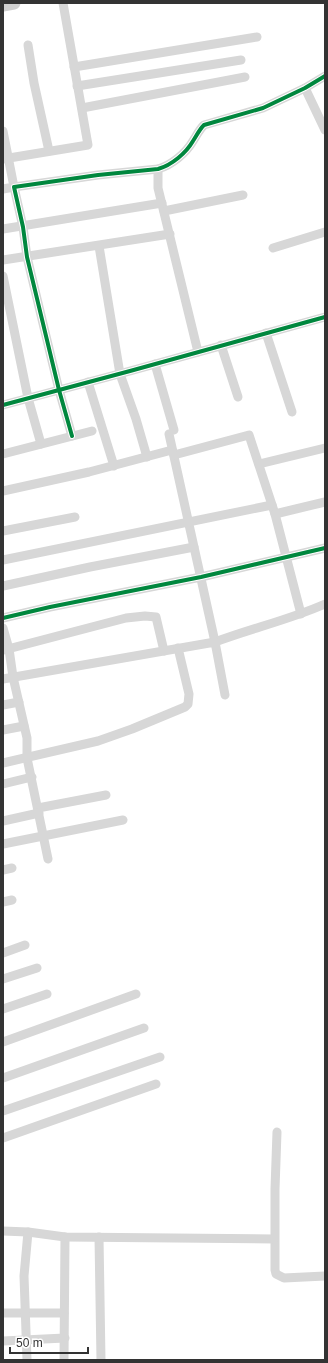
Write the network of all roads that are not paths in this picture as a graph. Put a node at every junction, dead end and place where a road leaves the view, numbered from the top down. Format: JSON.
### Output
{"nodes":[{"id":1,"x":14,"y":3,"type":"edge"},
{"id":2,"x":63,"y":3,"type":"edge"},
{"id":3,"x":3,"y":5,"type":"edge"},
{"id":4,"x":257,"y":37,"type":"dead end"},
{"id":5,"x":28,"y":45,"type":"dead end"},
{"id":6,"x":241,"y":60,"type":"dead end"},
{"id":7,"x":74,"y":67,"type":"junction"},
{"id":8,"x":325,"y":76,"type":"edge"},
{"id":9,"x":245,"y":77,"type":"dead end"},
{"id":10,"x":78,"y":86,"type":"junction"},
{"id":11,"x":305,"y":88,"type":"junction"},
{"id":12,"x":82,"y":108,"type":"junction"},
{"id":13,"x":325,"y":130,"type":"edge"},
{"id":14,"x":3,"y":131,"type":"edge"},
{"id":15,"x":4,"y":142,"type":"edge"},
{"id":16,"x":49,"y":151,"type":"junction"},
{"id":17,"x":6,"y":159,"type":"edge"},
{"id":18,"x":158,"y":169,"type":"junction"},
{"id":19,"x":14,"y":187,"type":"junction"},
{"id":20,"x":3,"y":189,"type":"edge"},
{"id":21,"x":243,"y":195,"type":"dead end"},
{"id":22,"x":163,"y":207,"type":"junction"},
{"id":23,"x":23,"y":227,"type":"junction"},
{"id":24,"x":3,"y":229,"type":"edge"},
{"id":25,"x":325,"y":232,"type":"edge"},
{"id":26,"x":170,"y":234,"type":"junction"},
{"id":27,"x":99,"y":246,"type":"junction"},
{"id":28,"x":273,"y":248,"type":"dead end"},
{"id":29,"x":27,"y":257,"type":"junction"},
{"id":30,"x":3,"y":260,"type":"edge"},
{"id":31,"x":3,"y":276,"type":"edge"},
{"id":32,"x":325,"y":317,"type":"edge"},
{"id":33,"x":266,"y":333,"type":"junction"},
{"id":34,"x":221,"y":345,"type":"junction"},
{"id":35,"x":198,"y":352,"type":"junction"},
{"id":36,"x":154,"y":364,"type":"junction"},
{"id":37,"x":120,"y":374,"type":"junction"},
{"id":38,"x":88,"y":382,"type":"junction"},
{"id":39,"x":59,"y":390,"type":"junction"},
{"id":40,"x":238,"y":397,"type":"dead end"},
{"id":41,"x":28,"y":398,"type":"junction"},
{"id":42,"x":3,"y":405,"type":"edge"},
{"id":43,"x":292,"y":412,"type":"dead end"},
{"id":44,"x":92,"y":431,"type":"dead end"},
{"id":45,"x":72,"y":436,"type":"junction"},
{"id":46,"x":41,"y":444,"type":"junction"},
{"id":47,"x":325,"y":448,"type":"edge"},
{"id":48,"x":173,"y":452,"type":"junction"},
{"id":49,"x":3,"y":454,"type":"edge"},
{"id":50,"x":147,"y":457,"type":"junction"},
{"id":51,"x":259,"y":464,"type":"junction"},
{"id":52,"x":114,"y":466,"type":"junction"},
{"id":53,"x":3,"y":491,"type":"edge"},
{"id":54,"x":325,"y":502,"type":"edge"},
{"id":55,"x":274,"y":510,"type":"junction"},
{"id":56,"x":75,"y":517,"type":"dead end"},
{"id":57,"x":189,"y":522,"type":"junction"},
{"id":58,"x":3,"y":531,"type":"edge"},
{"id":59,"x":194,"y":547,"type":"junction"},
{"id":60,"x":325,"y":548,"type":"edge"},
{"id":61,"x":287,"y":557,"type":"junction"},
{"id":62,"x":3,"y":560,"type":"edge"},
{"id":63,"x":201,"y":577,"type":"junction"},
{"id":64,"x":3,"y":586,"type":"edge"},
{"id":65,"x":325,"y":604,"type":"edge"},
{"id":66,"x":301,"y":614,"type":"junction"},
{"id":67,"x":3,"y":618,"type":"edge"},
{"id":68,"x":3,"y":628,"type":"edge"},
{"id":69,"x":215,"y":642,"type":"junction"},
{"id":70,"x":178,"y":648,"type":"junction"},
{"id":71,"x":6,"y":650,"type":"edge"},
{"id":72,"x":164,"y":651,"type":"junction"},
{"id":73,"x":13,"y":677,"type":"junction"},
{"id":74,"x":3,"y":679,"type":"edge"},
{"id":75,"x":225,"y":695,"type":"dead end"},
{"id":76,"x":19,"y":702,"type":"junction"},
{"id":77,"x":3,"y":705,"type":"edge"},
{"id":78,"x":24,"y":726,"type":"junction"},
{"id":79,"x":3,"y":730,"type":"edge"},
{"id":80,"x":28,"y":758,"type":"junction"},
{"id":81,"x":3,"y":763,"type":"edge"},
{"id":82,"x":32,"y":777,"type":"junction"},
{"id":83,"x":3,"y":784,"type":"edge"},
{"id":84,"x":106,"y":795,"type":"dead end"},
{"id":85,"x":39,"y":811,"type":"junction"},
{"id":86,"x":123,"y":820,"type":"dead end"},
{"id":87,"x":3,"y":821,"type":"edge"},
{"id":88,"x":44,"y":835,"type":"junction"},
{"id":89,"x":3,"y":844,"type":"edge"},
{"id":90,"x":48,"y":859,"type":"dead end"},
{"id":91,"x":12,"y":868,"type":"dead end"},
{"id":92,"x":3,"y":870,"type":"edge"},
{"id":93,"x":25,"y":945,"type":"dead end"},
{"id":94,"x":3,"y":953,"type":"edge"},
{"id":95,"x":37,"y":968,"type":"dead end"},
{"id":96,"x":3,"y":979,"type":"edge"},
{"id":97,"x":47,"y":994,"type":"dead end"},
{"id":98,"x":136,"y":994,"type":"dead end"},
{"id":99,"x":3,"y":1008,"type":"edge"},
{"id":100,"x":144,"y":1028,"type":"dead end"},
{"id":101,"x":3,"y":1042,"type":"edge"},
{"id":102,"x":160,"y":1057,"type":"dead end"},
{"id":103,"x":3,"y":1078,"type":"edge"},
{"id":104,"x":156,"y":1084,"type":"dead end"},
{"id":105,"x":3,"y":1111,"type":"edge"},
{"id":106,"x":277,"y":1132,"type":"dead end"},
{"id":107,"x":3,"y":1138,"type":"edge"},
{"id":108,"x":3,"y":1231,"type":"edge"},
{"id":109,"x":28,"y":1232,"type":"junction"},
{"id":110,"x":65,"y":1237,"type":"junction"},
{"id":111,"x":99,"y":1237,"type":"junction"},
{"id":112,"x":274,"y":1240,"type":"junction"},
{"id":113,"x":325,"y":1276,"type":"edge"},
{"id":114,"x":3,"y":1313,"type":"edge"},
{"id":115,"x":25,"y":1313,"type":"junction"},
{"id":116,"x":64,"y":1313,"type":"junction"},
{"id":117,"x":65,"y":1338,"type":"junction"},
{"id":118,"x":27,"y":1340,"type":"junction"},
{"id":119,"x":3,"y":1341,"type":"edge"},
{"id":120,"x":27,"y":1360,"type":"edge"},
{"id":121,"x":64,"y":1360,"type":"edge"},
{"id":122,"x":101,"y":1360,"type":"edge"}],
"edges":[{"from":1,"to":3,"type":"main road"},
{"from":2,"to":7,"type":"street"},
{"from":4,"to":7,"type":"street"},
{"from":5,"to":16,"type":"street"},
{"from":6,"to":10,"type":"street"},
{"from":7,"to":10,"type":"street"},
{"from":8,"to":11,"type":"street"},
{"from":9,"to":12,"type":"street"},
{"from":10,"to":12,"type":"street"},
{"from":11,"to":13,"type":"street"},
{"from":11,"to":18,"type":"street"},
{"from":12,"to":16,"type":"street"},
{"from":14,"to":15,"type":"street"},
{"from":15,"to":17,"type":"street"},
{"from":16,"to":17,"type":"street"},
{"from":17,"to":19,"type":"street"},
{"from":18,"to":19,"type":"street"},
{"from":18,"to":22,"type":"street"},
{"from":19,"to":20,"type":"street"},
{"from":19,"to":23,"type":"street"},
{"from":21,"to":22,"type":"street"},
{"from":22,"to":23,"type":"street"},
{"from":22,"to":26,"type":"street"},
{"from":23,"to":24,"type":"street"},
{"from":23,"to":29,"type":"street"},
{"from":25,"to":28,"type":"street"},
{"from":26,"to":27,"type":"street"},
{"from":26,"to":35,"type":"street"},
{"from":27,"to":29,"type":"street"},
{"from":27,"to":37,"type":"street"},
{"from":29,"to":30,"type":"street"},
{"from":29,"to":39,"type":"street"},
{"from":31,"to":41,"type":"street"},
{"from":32,"to":33,"type":"street"},
{"from":33,"to":34,"type":"street"},
{"from":33,"to":43,"type":"street"},
{"from":34,"to":35,"type":"street"},
{"from":34,"to":40,"type":"street"},
{"from":35,"to":36,"type":"street"},
{"from":36,"to":37,"type":"street"},
{"from":36,"to":48,"type":"street"},
{"from":37,"to":38,"type":"street"},
{"from":37,"to":50,"type":"street"},
{"from":38,"to":39,"type":"street"},
{"from":38,"to":52,"type":"street"},
{"from":39,"to":41,"type":"street"},
{"from":39,"to":45,"type":"street"},
{"from":41,"to":42,"type":"street"},
{"from":41,"to":46,"type":"street"},
{"from":44,"to":45,"type":"street"},
{"from":45,"to":46,"type":"street"},
{"from":46,"to":49,"type":"street"},
{"from":47,"to":51,"type":"street"},
{"from":48,"to":50,"type":"street"},
{"from":48,"to":51,"type":"street"},
{"from":48,"to":57,"type":"street"},
{"from":50,"to":52,"type":"street"},
{"from":51,"to":55,"type":"street"},
{"from":52,"to":53,"type":"street"},
{"from":54,"to":55,"type":"street"},
{"from":55,"to":57,"type":"street"},
{"from":55,"to":61,"type":"street"},
{"from":56,"to":58,"type":"street"},
{"from":57,"to":59,"type":"street"},
{"from":57,"to":62,"type":"street"},
{"from":59,"to":63,"type":"street"},
{"from":59,"to":64,"type":"street"},
{"from":60,"to":61,"type":"street"},
{"from":61,"to":63,"type":"street"},
{"from":61,"to":66,"type":"street"},
{"from":63,"to":67,"type":"street"},
{"from":63,"to":69,"type":"street"},
{"from":65,"to":66,"type":"street"},
{"from":66,"to":69,"type":"street"},
{"from":68,"to":71,"type":"street"},
{"from":69,"to":70,"type":"street"},
{"from":69,"to":75,"type":"street"},
{"from":70,"to":72,"type":"street"},
{"from":70,"to":80,"type":"street"},
{"from":71,"to":72,"type":"street"},
{"from":71,"to":73,"type":"street"},
{"from":72,"to":73,"type":"street"},
{"from":73,"to":74,"type":"street"},
{"from":73,"to":76,"type":"street"},
{"from":76,"to":77,"type":"street"},
{"from":76,"to":78,"type":"street"},
{"from":78,"to":79,"type":"street"},
{"from":78,"to":80,"type":"street"},
{"from":80,"to":81,"type":"street"},
{"from":80,"to":82,"type":"street"},
{"from":82,"to":83,"type":"street"},
{"from":82,"to":85,"type":"street"},
{"from":84,"to":85,"type":"street"},
{"from":85,"to":87,"type":"street"},
{"from":85,"to":88,"type":"street"},
{"from":86,"to":88,"type":"street"},
{"from":88,"to":89,"type":"street"},
{"from":88,"to":90,"type":"street"},
{"from":91,"to":92,"type":"street"},
{"from":93,"to":94,"type":"street"},
{"from":95,"to":96,"type":"street"},
{"from":97,"to":99,"type":"street"},
{"from":98,"to":101,"type":"street"},
{"from":100,"to":103,"type":"street"},
{"from":102,"to":105,"type":"street"},
{"from":104,"to":107,"type":"street"},
{"from":106,"to":112,"type":"street"},
{"from":108,"to":109,"type":"street"},
{"from":109,"to":110,"type":"street"},
{"from":109,"to":115,"type":"street"},
{"from":110,"to":111,"type":"street"},
{"from":110,"to":116,"type":"street"},
{"from":111,"to":112,"type":"street"},
{"from":111,"to":122,"type":"street"},
{"from":112,"to":113,"type":"street"},
{"from":114,"to":115,"type":"street"},
{"from":115,"to":116,"type":"street"},
{"from":115,"to":118,"type":"street"},
{"from":116,"to":117,"type":"street"},
{"from":117,"to":118,"type":"street"},
{"from":117,"to":121,"type":"street"},
{"from":118,"to":119,"type":"street"},
{"from":118,"to":120,"type":"street"}]}
